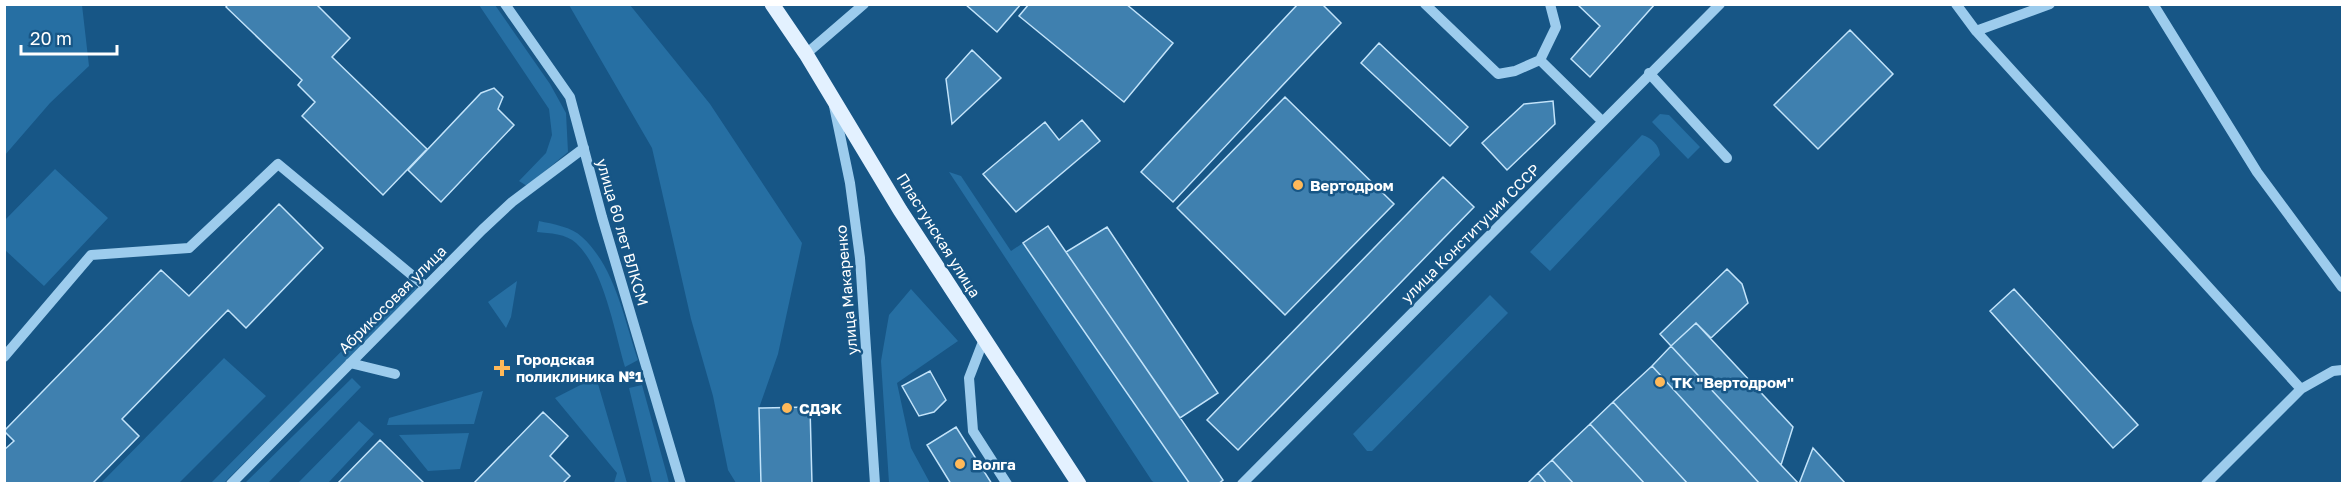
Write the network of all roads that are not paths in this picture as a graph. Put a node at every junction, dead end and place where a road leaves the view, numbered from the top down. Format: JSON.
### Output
{"nodes":[{"id":1,"x":505,"y":4,"type":"edge"},
{"id":2,"x":772,"y":4,"type":"edge"},
{"id":3,"x":864,"y":4,"type":"edge"},
{"id":4,"x":1425,"y":4,"type":"edge"},
{"id":5,"x":1550,"y":4,"type":"edge"},
{"id":6,"x":1720,"y":4,"type":"edge"},
{"id":7,"x":1956,"y":4,"type":"edge"},
{"id":8,"x":2050,"y":4,"type":"edge"},
{"id":9,"x":2153,"y":4,"type":"edge"},
{"id":10,"x":1976,"y":31,"type":"junction"},
{"id":11,"x":806,"y":54,"type":"junction"},
{"id":12,"x":1540,"y":60,"type":"junction"},
{"id":13,"x":1649,"y":74,"type":"junction"},
{"id":14,"x":832,"y":96,"type":"junction"},
{"id":15,"x":1602,"y":121,"type":"junction"},
{"id":16,"x":584,"y":148,"type":"junction"},
{"id":17,"x":1727,"y":158,"type":"dead end"},
{"id":18,"x":425,"y":286,"type":"junction"},
{"id":19,"x":2343,"y":287,"type":"edge"},
{"id":20,"x":984,"y":339,"type":"junction"},
{"id":21,"x":4,"y":357,"type":"edge"},
{"id":22,"x":350,"y":363,"type":"junction"},
{"id":23,"x":2343,"y":370,"type":"edge"},
{"id":24,"x":395,"y":374,"type":"dead end"},
{"id":25,"x":2301,"y":389,"type":"junction"},
{"id":26,"x":231,"y":483,"type":"edge"},
{"id":27,"x":681,"y":483,"type":"edge"},
{"id":28,"x":875,"y":483,"type":"edge"},
{"id":29,"x":1007,"y":483,"type":"edge"},
{"id":30,"x":1079,"y":483,"type":"edge"},
{"id":31,"x":1242,"y":483,"type":"edge"},
{"id":32,"x":2206,"y":483,"type":"edge"}],
"edges":[{"from":1,"to":16,"type":"street","name":"улица 60 лет ВЛКСМ"},
{"from":2,"to":11,"type":"main road","name":"Пластунская улица"},
{"from":3,"to":11,"type":"street"},
{"from":4,"to":12,"type":"street"},
{"from":5,"to":12,"type":"street"},
{"from":6,"to":13,"type":"street","name":"улица Конституции СССР"},
{"from":7,"to":10,"type":"street"},
{"from":8,"to":10,"type":"street"},
{"from":9,"to":19,"type":"street"},
{"from":10,"to":25,"type":"street"},
{"from":11,"to":14,"type":"main road","name":"Пластунская улица"},
{"from":12,"to":15,"type":"street"},
{"from":13,"to":15,"type":"street","name":"улица Конституции СССР"},
{"from":13,"to":17,"type":"street"},
{"from":14,"to":20,"type":"main road","name":"Пластунская улица"},
{"from":14,"to":28,"type":"street","name":"улица Макаренко"},
{"from":15,"to":31,"type":"street","name":"улица Конституции СССР"},
{"from":16,"to":18,"type":"street","name":"Абрикосовая улица"},
{"from":16,"to":27,"type":"street","name":"улица 60 лет ВЛКСМ"},
{"from":18,"to":21,"type":"street"},
{"from":18,"to":22,"type":"street","name":"Абрикосовая улица"},
{"from":20,"to":29,"type":"street"},
{"from":20,"to":30,"type":"main road","name":"Пластунская улица"},
{"from":22,"to":24,"type":"street"},
{"from":22,"to":26,"type":"street","name":"Абрикосовая улица"},
{"from":23,"to":25,"type":"street"},
{"from":25,"to":32,"type":"street"}]}
